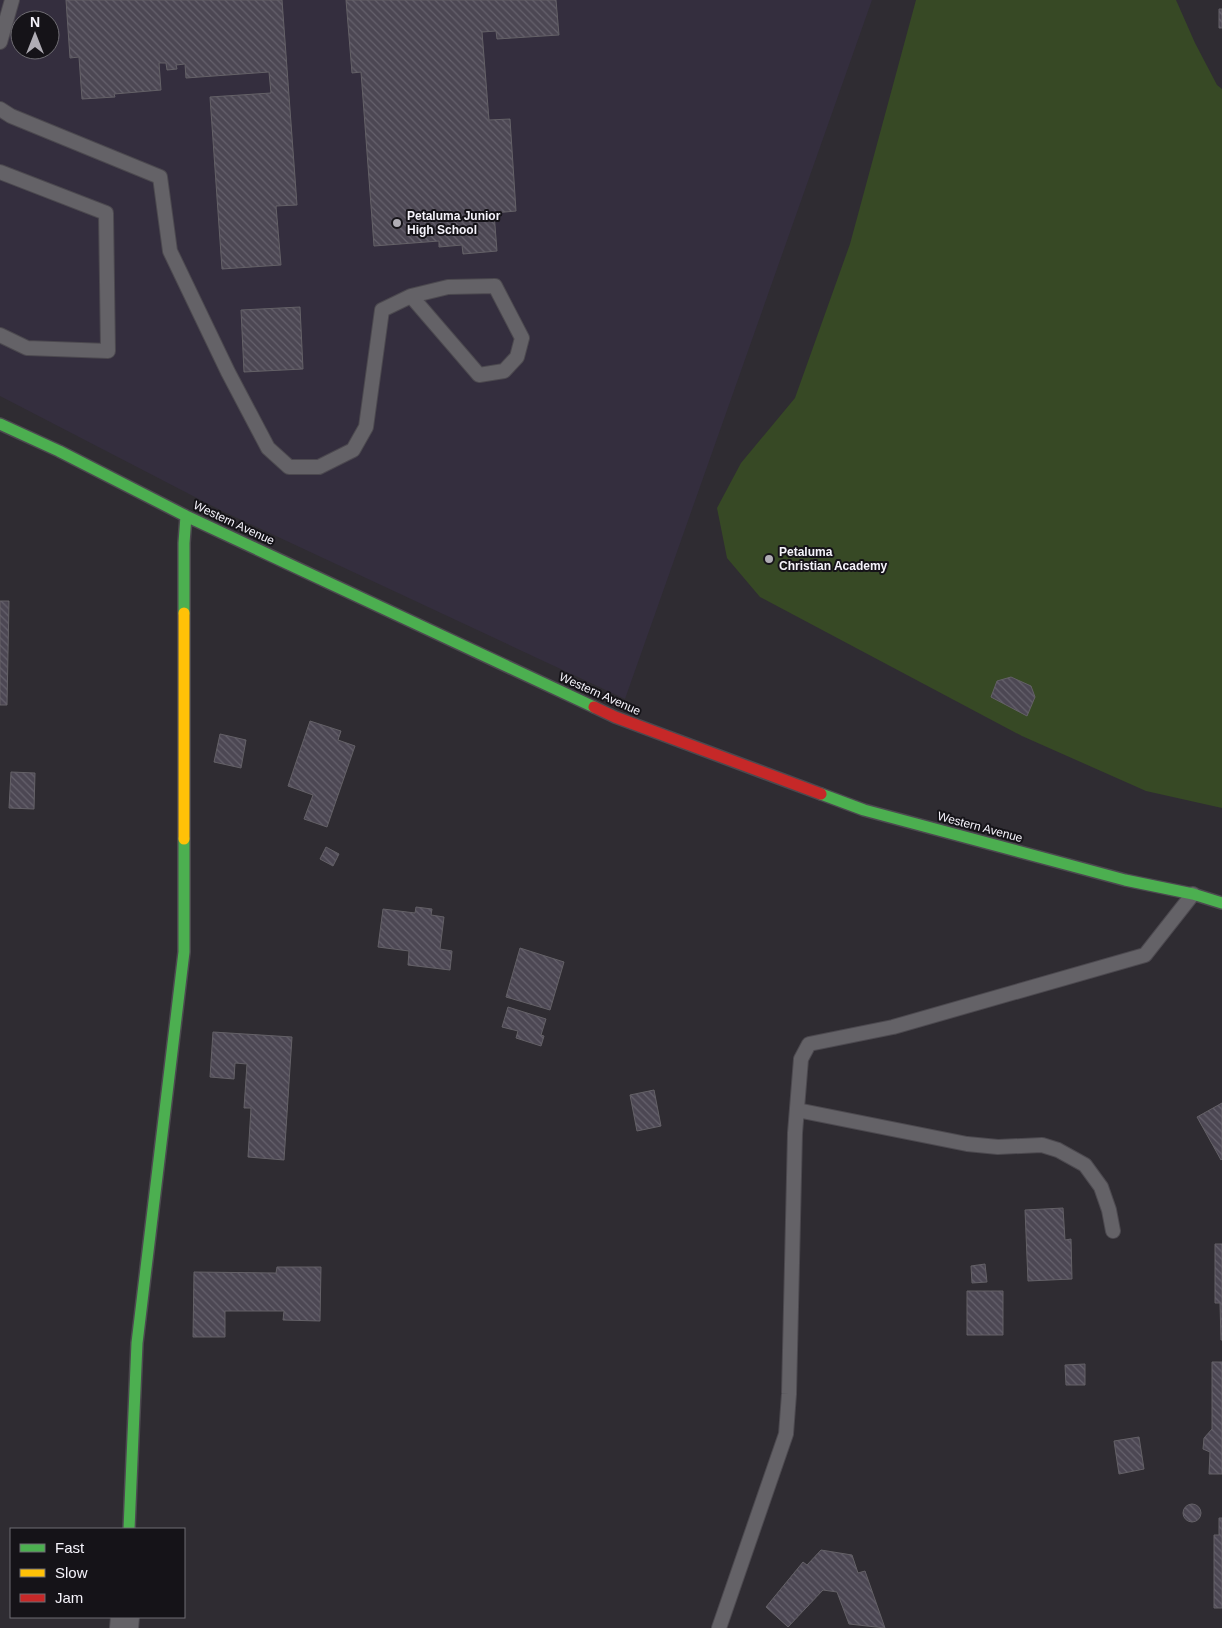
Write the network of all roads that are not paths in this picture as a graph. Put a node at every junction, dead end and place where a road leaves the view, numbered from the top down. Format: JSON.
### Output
{"nodes":[{"id":1,"x":12,"y":0,"type":"edge"},
{"id":2,"x":0,"y":42,"type":"edge"},
{"id":3,"x":0,"y":109,"type":"edge"},
{"id":4,"x":0,"y":172,"type":"edge"},
{"id":5,"x":411,"y":296,"type":"junction"},
{"id":6,"x":0,"y":335,"type":"edge"},
{"id":7,"x":0,"y":424,"type":"edge"},
{"id":8,"x":186,"y":516,"type":"junction"},
{"id":9,"x":1193,"y":894,"type":"junction"},
{"id":10,"x":1222,"y":903,"type":"edge"},
{"id":11,"x":797,"y":1110,"type":"junction"},
{"id":12,"x":1113,"y":1231,"type":"dead end"},
{"id":13,"x":129,"y":1528,"type":"edge"},
{"id":14,"x":719,"y":1628,"type":"edge"}],
"edges":[{"from":1,"to":2,"type":"lane"},
{"from":3,"to":5,"type":"lane"},
{"from":4,"to":6,"type":"lane"},
{"from":5,"to":5,"type":"lane"},
{"from":7,"to":8,"type":"street","name":"Western Avenue"},
{"from":8,"to":9,"type":"street","name":"Western Avenue"},
{"from":8,"to":13,"type":"street"},
{"from":9,"to":10,"type":"street","name":"Western Avenue"},
{"from":9,"to":11,"type":"lane"},
{"from":11,"to":12,"type":"lane"},
{"from":11,"to":14,"type":"lane"}]}
